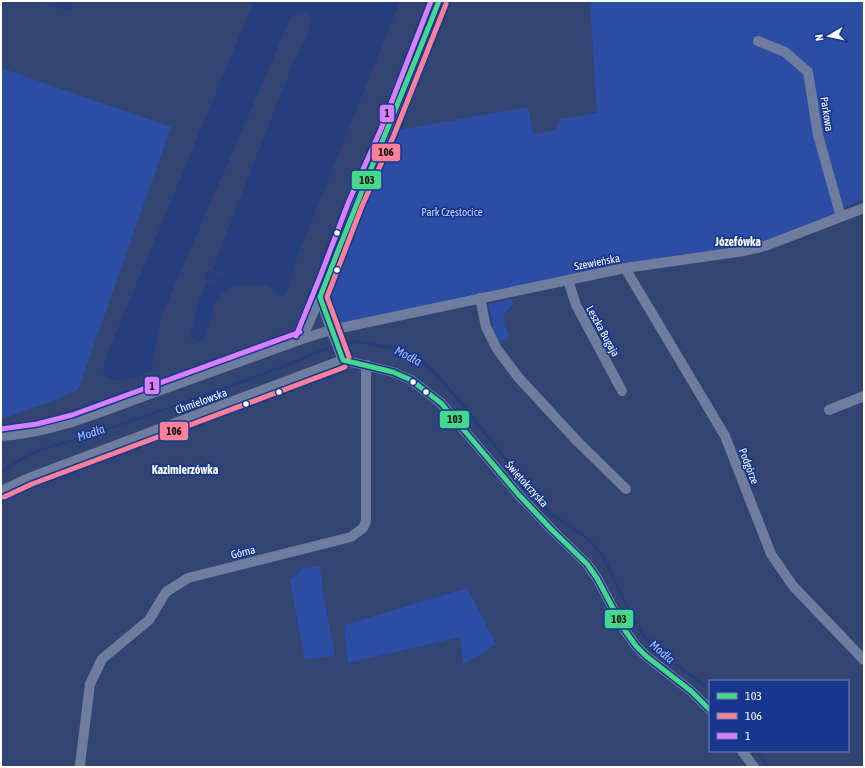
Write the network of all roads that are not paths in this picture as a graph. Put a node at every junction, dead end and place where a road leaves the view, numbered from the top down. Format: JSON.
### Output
{"nodes":[{"id":1,"x":439,"y":1,"type":"edge"},
{"id":2,"x":758,"y":41,"type":"dead end"},
{"id":3,"x":864,"y":208,"type":"edge"},
{"id":4,"x":841,"y":217,"type":"junction"},
{"id":5,"x":625,"y":268,"type":"junction"},
{"id":6,"x":568,"y":280,"type":"junction"},
{"id":7,"x":320,"y":297,"type":"junction"},
{"id":8,"x":480,"y":298,"type":"junction"},
{"id":9,"x":333,"y":334,"type":"junction"},
{"id":10,"x":302,"y":339,"type":"junction"},
{"id":11,"x":344,"y":360,"type":"junction"},
{"id":12,"x":367,"y":365,"type":"junction"},
{"id":13,"x":622,"y":391,"type":"dead end"},
{"id":14,"x":864,"y":396,"type":"edge"},
{"id":15,"x":829,"y":410,"type":"dead end"},
{"id":16,"x":1,"y":436,"type":"edge"},
{"id":17,"x":626,"y":489,"type":"dead end"},
{"id":18,"x":1,"y":491,"type":"edge"},
{"id":19,"x":864,"y":660,"type":"edge"},
{"id":20,"x":709,"y":709,"type":"edge"},
{"id":21,"x":743,"y":752,"type":"edge"},
{"id":22,"x":80,"y":765,"type":"dead end"},
{"id":23,"x":754,"y":767,"type":"edge"}],
"edges":[{"from":1,"to":7,"type":"street"},
{"from":2,"to":4,"type":"street","name":"Parkowa"},
{"from":3,"to":4,"type":"street","name":"Szewieńska"},
{"from":4,"to":5,"type":"street","name":"Szewieńska"},
{"from":5,"to":6,"type":"street","name":"Szewieńska"},
{"from":5,"to":19,"type":"street","name":"Podgórze"},
{"from":6,"to":8,"type":"street","name":"Szewieńska"},
{"from":6,"to":13,"type":"street","name":"Leszka Bugaja"},
{"from":7,"to":9,"type":"street"},
{"from":7,"to":10,"type":"street"},
{"from":8,"to":9,"type":"street","name":"Szewieńska"},
{"from":8,"to":17,"type":"street"},
{"from":9,"to":10,"type":"street","name":"Szewieńska"},
{"from":9,"to":11,"type":"street"},
{"from":10,"to":16,"type":"street","name":"Szewieńska"},
{"from":11,"to":12,"type":"street","name":"Świętokrzyska"},
{"from":11,"to":18,"type":"street","name":"Chmielowska"},
{"from":12,"to":20,"type":"street","name":"Świętokrzyska"},
{"from":12,"to":22,"type":"street","name":"Górna"},
{"from":14,"to":15,"type":"street"},
{"from":21,"to":23,"type":"street"}]}
